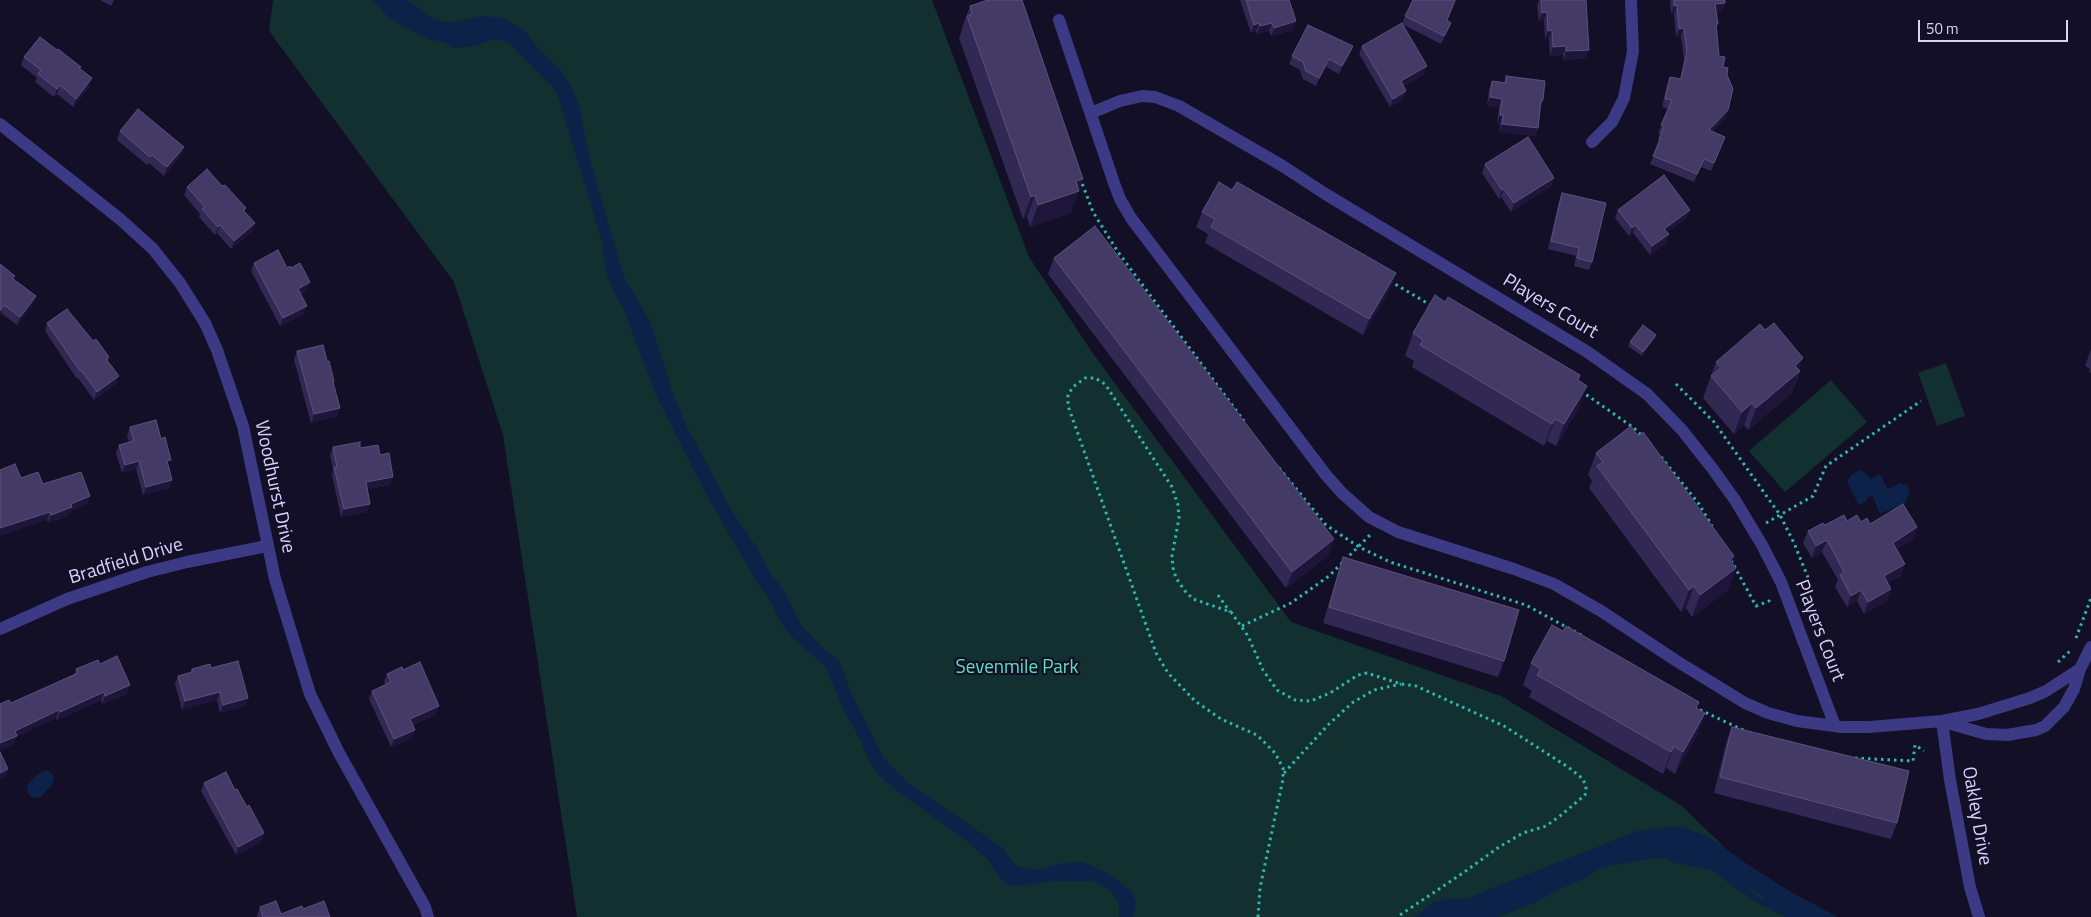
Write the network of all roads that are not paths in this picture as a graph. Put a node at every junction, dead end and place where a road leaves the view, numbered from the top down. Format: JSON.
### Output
{"nodes":[{"id":1,"x":1631,"y":0,"type":"edge"},
{"id":2,"x":1059,"y":20,"type":"dead end"},
{"id":3,"x":1091,"y":113,"type":"junction"},
{"id":4,"x":0,"y":124,"type":"edge"},
{"id":5,"x":1592,"y":142,"type":"dead end"},
{"id":6,"x":267,"y":546,"type":"junction"},
{"id":7,"x":0,"y":629,"type":"edge"},
{"id":8,"x":2091,"y":647,"type":"edge"},
{"id":9,"x":2080,"y":669,"type":"junction"},
{"id":10,"x":1942,"y":721,"type":"junction"},
{"id":11,"x":1835,"y":726,"type":"junction"},
{"id":12,"x":428,"y":917,"type":"edge"},
{"id":13,"x":1979,"y":917,"type":"edge"}],
"edges":[{"from":1,"to":5,"type":"street"},
{"from":2,"to":3,"type":"street"},
{"from":3,"to":11,"type":"street"},
{"from":3,"to":11,"type":"street","name":"Players Court"},
{"from":4,"to":6,"type":"street","name":"Woodhurst Drive"},
{"from":6,"to":7,"type":"street","name":"Bradfield Drive"},
{"from":6,"to":12,"type":"street","name":"Woodhurst Drive"},
{"from":8,"to":9,"type":"street"},
{"from":9,"to":10,"type":"street"},
{"from":9,"to":10,"type":"street"},
{"from":10,"to":11,"type":"street"},
{"from":10,"to":13,"type":"street","name":"Oakley Drive"}]}
